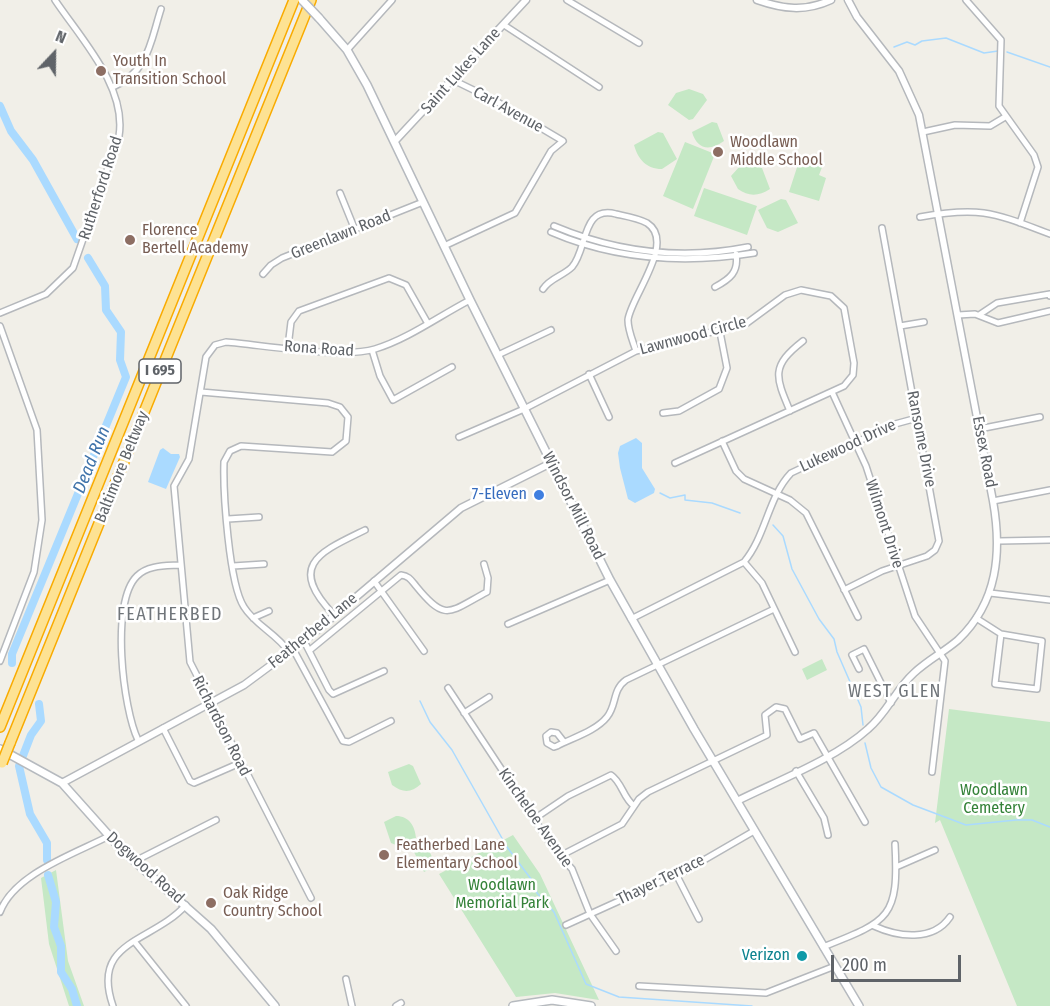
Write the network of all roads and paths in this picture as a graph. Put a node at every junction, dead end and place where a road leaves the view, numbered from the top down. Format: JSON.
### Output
{"nodes":[{"id":1,"x":55,"y":0,"type":"edge"},
{"id":2,"x":294,"y":0,"type":"edge"},
{"id":3,"x":302,"y":0,"type":"edge"},
{"id":4,"x":311,"y":0,"type":"edge"},
{"id":5,"x":392,"y":0,"type":"edge"},
{"id":6,"x":526,"y":0,"type":"edge"},
{"id":7,"x":567,"y":0,"type":"edge"},
{"id":8,"x":757,"y":0,"type":"edge"},
{"id":9,"x":831,"y":0,"type":"edge"},
{"id":10,"x":848,"y":0,"type":"edge"},
{"id":11,"x":966,"y":0,"type":"edge"},
{"id":12,"x":161,"y":9,"type":"dead end"},
{"id":13,"x":504,"y":25,"type":"junction"},
{"id":14,"x":639,"y":43,"type":"dead end"},
{"id":15,"x":347,"y":50,"type":"junction"},
{"id":16,"x":453,"y":80,"type":"junction"},
{"id":17,"x":113,"y":87,"type":"junction"},
{"id":18,"x":598,"y":87,"type":"dead end"},
{"id":19,"x":1005,"y":117,"type":"junction"},
{"id":20,"x":923,"y":132,"type":"junction"},
{"id":21,"x":395,"y":141,"type":"junction"},
{"id":22,"x":340,"y":193,"type":"dead end"},
{"id":23,"x":423,"y":202,"type":"junction"},
{"id":24,"x":939,"y":214,"type":"junction"},
{"id":25,"x":920,"y":217,"type":"dead end"},
{"id":26,"x":1020,"y":223,"type":"junction"},
{"id":27,"x":554,"y":226,"type":"dead end"},
{"id":28,"x":882,"y":228,"type":"dead end"},
{"id":29,"x":355,"y":230,"type":"junction"},
{"id":30,"x":551,"y":232,"type":"dead end"},
{"id":31,"x":1050,"y":234,"type":"edge"},
{"id":32,"x":584,"y":241,"type":"junction"},
{"id":33,"x":444,"y":246,"type":"junction"},
{"id":34,"x":748,"y":247,"type":"dead end"},
{"id":35,"x":736,"y":253,"type":"junction"},
{"id":36,"x":754,"y":253,"type":"dead end"},
{"id":37,"x":654,"y":255,"type":"junction"},
{"id":38,"x":263,"y":274,"type":"dead end"},
{"id":39,"x":715,"y":286,"type":"dead end"},
{"id":40,"x":543,"y":290,"type":"dead end"},
{"id":41,"x":1050,"y":296,"type":"edge"},
{"id":42,"x":470,"y":300,"type":"junction"},
{"id":43,"x":1050,"y":311,"type":"edge"},
{"id":44,"x":0,"y":313,"type":"edge"},
{"id":45,"x":958,"y":315,"type":"junction"},
{"id":46,"x":979,"y":315,"type":"junction"},
{"id":47,"x":427,"y":322,"type":"junction"},
{"id":48,"x":924,"y":322,"type":"dead end"},
{"id":49,"x":0,"y":326,"type":"edge"},
{"id":50,"x":900,"y":326,"type":"junction"},
{"id":51,"x":551,"y":330,"type":"dead end"},
{"id":52,"x":720,"y":332,"type":"junction"},
{"id":53,"x":803,"y":341,"type":"dead end"},
{"id":54,"x":264,"y":345,"type":"joint"},
{"id":55,"x":288,"y":347,"type":"junction"},
{"id":56,"x":372,"y":350,"type":"junction"},
{"id":57,"x":636,"y":351,"type":"junction"},
{"id":58,"x":498,"y":355,"type":"junction"},
{"id":59,"x":452,"y":367,"type":"dead end"},
{"id":60,"x":589,"y":374,"type":"junction"},
{"id":61,"x":201,"y":392,"type":"junction"},
{"id":62,"x":832,"y":392,"type":"junction"},
{"id":63,"x":524,"y":409,"type":"junction"},
{"id":64,"x":790,"y":411,"type":"junction"},
{"id":65,"x":663,"y":413,"type":"dead end"},
{"id":66,"x":609,"y":417,"type":"dead end"},
{"id":67,"x":1040,"y":417,"type":"dead end"},
{"id":68,"x":917,"y":418,"type":"junction"},
{"id":69,"x":979,"y":429,"type":"junction"},
{"id":70,"x":459,"y":437,"type":"dead end"},
{"id":71,"x":722,"y":441,"type":"junction"},
{"id":72,"x":855,"y":442,"type":"junction"},
{"id":73,"x":551,"y":463,"type":"junction"},
{"id":74,"x":675,"y":463,"type":"dead end"},
{"id":75,"x":1050,"y":490,"type":"edge"},
{"id":76,"x":778,"y":494,"type":"junction"},
{"id":77,"x":993,"y":501,"type":"junction"},
{"id":78,"x":259,"y":516,"type":"dead end"},
{"id":79,"x":228,"y":519,"type":"junction"},
{"id":80,"x":366,"y":530,"type":"dead end"},
{"id":81,"x":1050,"y":540,"type":"edge"},
{"id":82,"x":999,"y":541,"type":"junction"},
{"id":83,"x":744,"y":562,"type":"junction"},
{"id":84,"x":180,"y":564,"type":"junction"},
{"id":85,"x":264,"y":564,"type":"dead end"},
{"id":86,"x":484,"y":564,"type":"dead end"},
{"id":87,"x":233,"y":566,"type":"junction"},
{"id":88,"x":898,"y":566,"type":"junction"},
{"id":89,"x":610,"y":580,"type":"junction"},
{"id":90,"x":374,"y":581,"type":"junction"},
{"id":91,"x":844,"y":590,"type":"junction"},
{"id":92,"x":382,"y":591,"type":"junction"},
{"id":93,"x":990,"y":593,"type":"junction"},
{"id":94,"x":1050,"y":600,"type":"edge"},
{"id":95,"x":774,"y":609,"type":"junction"},
{"id":96,"x":268,"y":611,"type":"dead end"},
{"id":97,"x":334,"y":615,"type":"junction"},
{"id":98,"x":858,"y":617,"type":"dead end"},
{"id":99,"x":253,"y":618,"type":"junction"},
{"id":100,"x":976,"y":618,"type":"junction"},
{"id":101,"x":632,"y":619,"type":"junction"},
{"id":102,"x":508,"y":624,"type":"dead end"},
{"id":103,"x":1000,"y":634,"type":"junction"},
{"id":104,"x":304,"y":641,"type":"junction"},
{"id":105,"x":291,"y":650,"type":"junction"},
{"id":106,"x":310,"y":650,"type":"junction"},
{"id":107,"x":424,"y":651,"type":"dead end"},
{"id":108,"x":795,"y":652,"type":"dead end"},
{"id":109,"x":940,"y":654,"type":"junction"},
{"id":110,"x":0,"y":661,"type":"edge"},
{"id":111,"x":658,"y":665,"type":"junction"},
{"id":112,"x":859,"y":669,"type":"dead end"},
{"id":113,"x":384,"y":671,"type":"dead end"},
{"id":114,"x":448,"y":688,"type":"dead end"},
{"id":115,"x":489,"y":696,"type":"dead end"},
{"id":116,"x":891,"y":703,"type":"junction"},
{"id":117,"x":209,"y":705,"type":"junction"},
{"id":118,"x":464,"y":713,"type":"junction"},
{"id":119,"x":391,"y":721,"type":"dead end"},
{"id":120,"x":0,"y":726,"type":"edge"},
{"id":121,"x":163,"y":728,"type":"junction"},
{"id":122,"x":138,"y":740,"type":"junction"},
{"id":123,"x":564,"y":742,"type":"dead end"},
{"id":124,"x":0,"y":749,"type":"edge"},
{"id":125,"x":826,"y":756,"type":"junction"},
{"id":126,"x":713,"y":761,"type":"junction"},
{"id":127,"x":240,"y":763,"type":"junction"},
{"id":128,"x":1,"y":765,"type":"edge"},
{"id":129,"x":796,"y":771,"type":"junction"},
{"id":130,"x":932,"y":772,"type":"dead end"},
{"id":131,"x":62,"y":783,"type":"junction"},
{"id":132,"x":736,"y":801,"type":"junction"},
{"id":133,"x":634,"y":806,"type":"junction"},
{"id":134,"x":534,"y":819,"type":"junction"},
{"id":135,"x":216,"y":820,"type":"dead end"},
{"id":136,"x":866,"y":822,"type":"dead end"},
{"id":137,"x":754,"y":831,"type":"junction"},
{"id":138,"x":828,"y":835,"type":"dead end"},
{"id":139,"x":109,"y":836,"type":"junction"},
{"id":140,"x":895,"y":844,"type":"dead end"},
{"id":141,"x":934,"y":850,"type":"dead end"},
{"id":142,"x":560,"y":856,"type":"junction"},
{"id":143,"x":135,"y":861,"type":"junction"},
{"id":144,"x":896,"y":867,"type":"junction"},
{"id":145,"x":676,"y":876,"type":"junction"},
{"id":146,"x":311,"y":898,"type":"dead end"},
{"id":147,"x":186,"y":905,"type":"junction"},
{"id":148,"x":0,"y":912,"type":"edge"},
{"id":149,"x":590,"y":914,"type":"junction"},
{"id":150,"x":950,"y":917,"type":"dead end"},
{"id":151,"x":699,"y":919,"type":"dead end"},
{"id":152,"x":566,"y":925,"type":"dead end"},
{"id":153,"x":874,"y":926,"type":"junction"},
{"id":154,"x":134,"y":941,"type":"junction"},
{"id":155,"x":823,"y":947,"type":"junction"},
{"id":156,"x":616,"y":951,"type":"dead end"},
{"id":157,"x":835,"y":966,"type":"junction"},
{"id":158,"x":346,"y":979,"type":"dead end"},
{"id":159,"x":639,"y":986,"type":"dead end"},
{"id":160,"x":535,"y":1004,"type":"edge"},
{"id":161,"x":113,"y":1006,"type":"edge"},
{"id":162,"x":186,"y":1006,"type":"edge"},
{"id":163,"x":275,"y":1006,"type":"edge"},
{"id":164,"x":352,"y":1006,"type":"edge"},
{"id":165,"x":513,"y":1006,"type":"edge"},
{"id":166,"x":591,"y":1006,"type":"edge"},
{"id":167,"x":859,"y":1006,"type":"edge"}],
"edges":[{"from":1,"to":17,"type":"street","name":"Rutherford Road"},
{"from":2,"to":120,"type":"highway","name":"Baltimore Beltway","number":"I 695"},
{"from":3,"to":15,"type":"main road","name":"Windsor Mill Road","bridge":true},
{"from":4,"to":128,"type":"highway","name":"Baltimore Beltway","number":"I 695","bridge":true},
{"from":5,"to":15,"type":"street"},
{"from":6,"to":13,"type":"street","name":"Saint Lukes Lane"},
{"from":7,"to":14,"type":"street"},
{"from":8,"to":9,"type":"street"},
{"from":10,"to":20,"type":"street","name":"Essex Road"},
{"from":11,"to":19,"type":"street"},
{"from":12,"to":17,"type":"street"},
{"from":13,"to":16,"type":"street","name":"Saint Lukes Lane"},
{"from":13,"to":18,"type":"street"},
{"from":15,"to":21,"type":"main road","name":"Windsor Mill Road"},
{"from":16,"to":21,"type":"street","name":"Saint Lukes Lane"},
{"from":16,"to":33,"type":"street","name":"Carl Avenue"},
{"from":17,"to":44,"type":"street","name":"Rutherford Road"},
{"from":19,"to":20,"type":"street"},
{"from":19,"to":26,"type":"street"},
{"from":20,"to":24,"type":"street","name":"Essex Road"},
{"from":21,"to":23,"type":"main road","name":"Windsor Mill Road"},
{"from":22,"to":29,"type":"street"},
{"from":23,"to":29,"type":"street","name":"Greenlawn Road"},
{"from":23,"to":33,"type":"main road","name":"Windsor Mill Road"},
{"from":24,"to":25,"type":"street"},
{"from":24,"to":26,"type":"street"},
{"from":24,"to":45,"type":"street","name":"Essex Road"},
{"from":26,"to":31,"type":"street"},
{"from":27,"to":32,"type":"street"},
{"from":28,"to":50,"type":"street","name":"Ransome Drive"},
{"from":29,"to":38,"type":"street","name":"Greenlawn Road"},
{"from":30,"to":32,"type":"street"},
{"from":32,"to":37,"type":"street"},
{"from":32,"to":37,"type":"street"},
{"from":32,"to":40,"type":"street"},
{"from":33,"to":42,"type":"main road","name":"Windsor Mill Road"},
{"from":34,"to":35,"type":"street"},
{"from":35,"to":36,"type":"street"},
{"from":35,"to":37,"type":"street"},
{"from":35,"to":39,"type":"street"},
{"from":37,"to":57,"type":"street"},
{"from":41,"to":46,"type":"street"},
{"from":42,"to":47,"type":"street","name":"Rona Road"},
{"from":42,"to":58,"type":"main road","name":"Windsor Mill Road"},
{"from":43,"to":46,"type":"street"},
{"from":45,"to":46,"type":"street"},
{"from":45,"to":69,"type":"street","name":"Essex Road"},
{"from":47,"to":55,"type":"street"},
{"from":47,"to":56,"type":"street","name":"Rona Road"},
{"from":48,"to":50,"type":"street"},
{"from":49,"to":110,"type":"street"},
{"from":50,"to":68,"type":"street","name":"Ransome Drive"},
{"from":51,"to":58,"type":"street"},
{"from":52,"to":57,"type":"street","name":"Lawnwood Circle"},
{"from":52,"to":62,"type":"street","name":"Lawnwood Circle"},
{"from":52,"to":65,"type":"street"},
{"from":53,"to":64,"type":"street"},
{"from":54,"to":55,"type":"street","name":"Rona Road"},
{"from":54,"to":61,"type":"street","name":"Richardson Road"},
{"from":55,"to":56,"type":"street","name":"Rona Road"},
{"from":56,"to":59,"type":"street"},
{"from":57,"to":60,"type":"street","name":"Lawnwood Circle"},
{"from":58,"to":63,"type":"main road","name":"Windsor Mill Road"},
{"from":60,"to":63,"type":"street","name":"Lawnwood Circle"},
{"from":60,"to":66,"type":"street"},
{"from":61,"to":79,"type":"street"},
{"from":61,"to":84,"type":"street","name":"Richardson Road"},
{"from":62,"to":64,"type":"street","name":"Lawnwood Circle"},
{"from":62,"to":72,"type":"street","name":"Wilmont Drive"},
{"from":63,"to":70,"type":"street","name":"Lawnwood Circle"},
{"from":63,"to":73,"type":"main road","name":"Windsor Mill Road"},
{"from":64,"to":71,"type":"street","name":"Lawnwood Circle"},
{"from":67,"to":69,"type":"street"},
{"from":68,"to":72,"type":"street","name":"Lukewood Drive"},
{"from":68,"to":88,"type":"street","name":"Ransome Drive"},
{"from":69,"to":77,"type":"street","name":"Essex Road"},
{"from":71,"to":74,"type":"street","name":"Lawnwood Circle"},
{"from":71,"to":76,"type":"street"},
{"from":72,"to":76,"type":"street","name":"Lukewood Drive"},
{"from":72,"to":88,"type":"street","name":"Wilmont Drive"},
{"from":73,"to":89,"type":"main road","name":"Windsor Mill Road"},
{"from":73,"to":90,"type":"street","name":"Featherbed Lane"},
{"from":75,"to":77,"type":"street"},
{"from":76,"to":83,"type":"street","name":"Lukewood Drive"},
{"from":76,"to":91,"type":"street"},
{"from":77,"to":82,"type":"street","name":"Essex Road"},
{"from":78,"to":79,"type":"street"},
{"from":79,"to":87,"type":"street"},
{"from":80,"to":97,"type":"street"},
{"from":81,"to":82,"type":"street"},
{"from":82,"to":93,"type":"street","name":"Essex Road"},
{"from":83,"to":95,"type":"street"},
{"from":83,"to":101,"type":"street"},
{"from":84,"to":117,"type":"street","name":"Richardson Road"},
{"from":84,"to":122,"type":"street"},
{"from":85,"to":87,"type":"street"},
{"from":86,"to":92,"type":"street"},
{"from":87,"to":99,"type":"street"},
{"from":88,"to":91,"type":"street","name":"Ransome Drive"},
{"from":88,"to":109,"type":"street","name":"Wilmont Drive"},
{"from":89,"to":101,"type":"main road","name":"Windsor Mill Road"},
{"from":89,"to":102,"type":"street"},
{"from":90,"to":92,"type":"street"},
{"from":90,"to":97,"type":"street","name":"Featherbed Lane"},
{"from":91,"to":98,"type":"street"},
{"from":92,"to":106,"type":"street"},
{"from":92,"to":107,"type":"street"},
{"from":93,"to":94,"type":"street"},
{"from":93,"to":100,"type":"street","name":"Essex Road"},
{"from":95,"to":108,"type":"street"},
{"from":95,"to":111,"type":"street"},
{"from":96,"to":99,"type":"street"},
{"from":97,"to":104,"type":"street","name":"Featherbed Lane"},
{"from":99,"to":105,"type":"street"},
{"from":100,"to":103,"type":"street"},
{"from":100,"to":109,"type":"street","name":"Essex Road"},
{"from":101,"to":111,"type":"main road","name":"Windsor Mill Road"},
{"from":103,"to":103,"type":"street"},
{"from":104,"to":105,"type":"street","name":"Featherbed Lane"},
{"from":104,"to":106,"type":"street"},
{"from":105,"to":117,"type":"street","name":"Featherbed Lane"},
{"from":105,"to":119,"type":"street"},
{"from":106,"to":113,"type":"street"},
{"from":109,"to":116,"type":"street","name":"Essex Road"},
{"from":109,"to":130,"type":"street"},
{"from":111,"to":123,"type":"street"},
{"from":111,"to":126,"type":"main road","name":"Windsor Mill Road"},
{"from":112,"to":116,"type":"street"},
{"from":114,"to":118,"type":"street","name":"Kincheloe Avenue"},
{"from":115,"to":118,"type":"street"},
{"from":116,"to":125,"type":"street","name":"Essex Road"},
{"from":117,"to":121,"type":"street","name":"Featherbed Lane"},
{"from":117,"to":127,"type":"street","name":"Richardson Road"},
{"from":118,"to":134,"type":"street","name":"Kincheloe Avenue"},
{"from":121,"to":122,"type":"street","name":"Featherbed Lane"},
{"from":121,"to":127,"type":"street"},
{"from":122,"to":131,"type":"street","name":"Featherbed Lane"},
{"from":124,"to":131,"type":"main road","name":"Dogwood Road"},
{"from":125,"to":126,"type":"street"},
{"from":125,"to":129,"type":"street","name":"Essex Road"},
{"from":125,"to":136,"type":"street"},
{"from":126,"to":132,"type":"main road","name":"Windsor Mill Road"},
{"from":126,"to":133,"type":"street"},
{"from":127,"to":146,"type":"street","name":"Richardson Road"},
{"from":129,"to":132,"type":"street","name":"Essex Road"},
{"from":129,"to":138,"type":"street"},
{"from":131,"to":139,"type":"main road","name":"Dogwood Road"},
{"from":132,"to":137,"type":"main road","name":"Windsor Mill Road"},
{"from":133,"to":134,"type":"street"},
{"from":133,"to":142,"type":"street"},
{"from":134,"to":142,"type":"street","name":"Kincheloe Avenue"},
{"from":135,"to":143,"type":"street"},
{"from":137,"to":145,"type":"street","name":"Thayer Terrace"},
{"from":137,"to":155,"type":"main road","name":"Windsor Mill Road"},
{"from":139,"to":143,"type":"main road","name":"Dogwood Road"},
{"from":139,"to":148,"type":"street"},
{"from":140,"to":144,"type":"street"},
{"from":141,"to":144,"type":"street"},
{"from":142,"to":149,"type":"street","name":"Kincheloe Avenue"},
{"from":143,"to":147,"type":"main road","name":"Dogwood Road"},
{"from":144,"to":153,"type":"street"},
{"from":145,"to":149,"type":"street","name":"Thayer Terrace"},
{"from":145,"to":151,"type":"street"},
{"from":147,"to":154,"type":"street"},
{"from":147,"to":163,"type":"main road","name":"Dogwood Road"},
{"from":149,"to":152,"type":"street","name":"Thayer Terrace"},
{"from":149,"to":156,"type":"street","name":"Kincheloe Avenue"},
{"from":150,"to":153,"type":"street"},
{"from":153,"to":155,"type":"street"},
{"from":154,"to":161,"type":"street"},
{"from":154,"to":162,"type":"street"},
{"from":155,"to":157,"type":"main road","name":"Windsor Mill Road"},
{"from":157,"to":159,"type":"street"},
{"from":157,"to":167,"type":"main road","name":"Windsor Mill Road"},
{"from":158,"to":164,"type":"street"},
{"from":160,"to":165,"type":"main road"},
{"from":160,"to":166,"type":"main road"}]}
